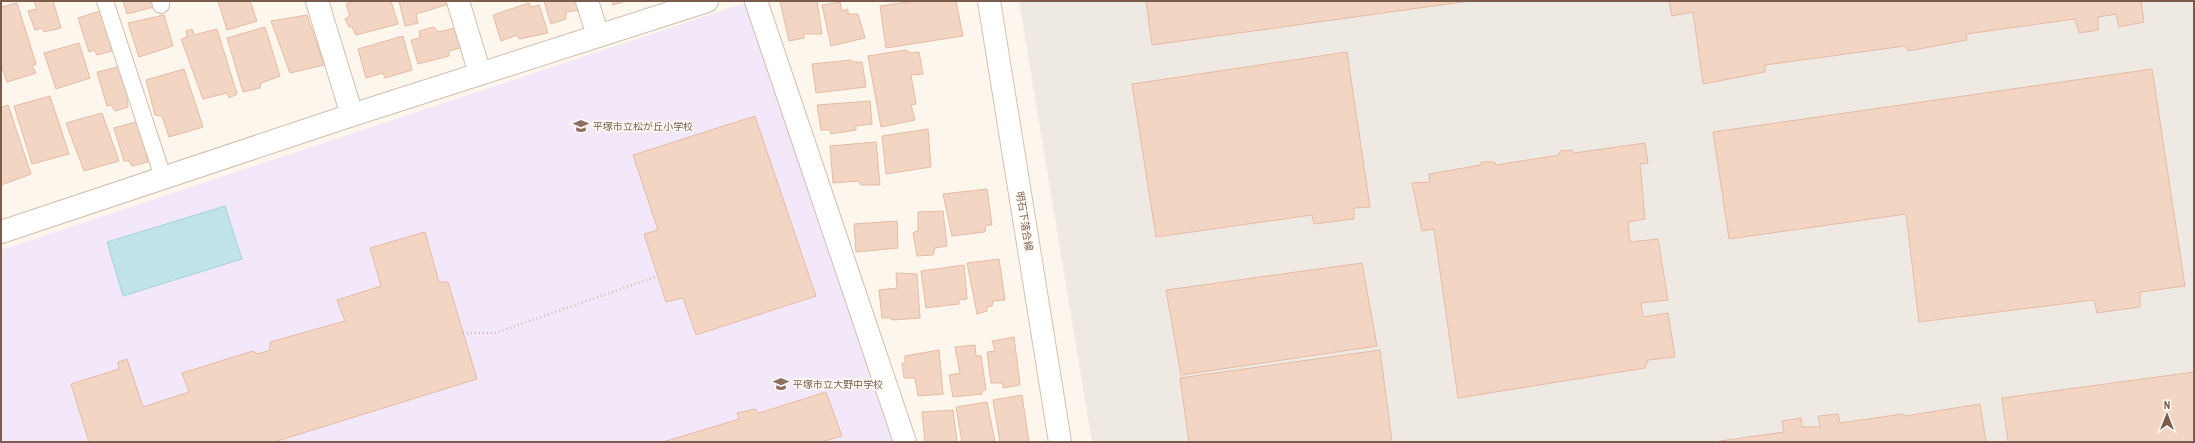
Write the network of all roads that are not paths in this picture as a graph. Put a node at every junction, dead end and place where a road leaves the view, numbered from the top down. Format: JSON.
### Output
{"nodes":[{"id":1,"x":105,"y":1,"type":"edge"},
{"id":2,"x":317,"y":1,"type":"edge"},
{"id":3,"x":458,"y":1,"type":"edge"},
{"id":4,"x":587,"y":1,"type":"edge"},
{"id":5,"x":707,"y":1,"type":"edge"},
{"id":6,"x":756,"y":1,"type":"edge"},
{"id":7,"x":989,"y":1,"type":"edge"},
{"id":8,"x":598,"y":36,"type":"junction"},
{"id":9,"x":480,"y":74,"type":"junction"},
{"id":10,"x":352,"y":114,"type":"junction"},
{"id":11,"x":163,"y":178,"type":"junction"},
{"id":12,"x":1,"y":232,"type":"edge"},
{"id":13,"x":905,"y":442,"type":"edge"},
{"id":14,"x":1060,"y":442,"type":"edge"}],
"edges":[{"from":1,"to":11,"type":"lane"},
{"from":2,"to":10,"type":"street"},
{"from":3,"to":9,"type":"street"},
{"from":4,"to":8,"type":"street"},
{"from":5,"to":8,"type":"street"},
{"from":6,"to":13,"type":"street"},
{"from":7,"to":14,"type":"street","name":"明石下落合線"},
{"from":8,"to":9,"type":"street"},
{"from":9,"to":10,"type":"street"},
{"from":10,"to":11,"type":"street"},
{"from":11,"to":12,"type":"street"}]}
